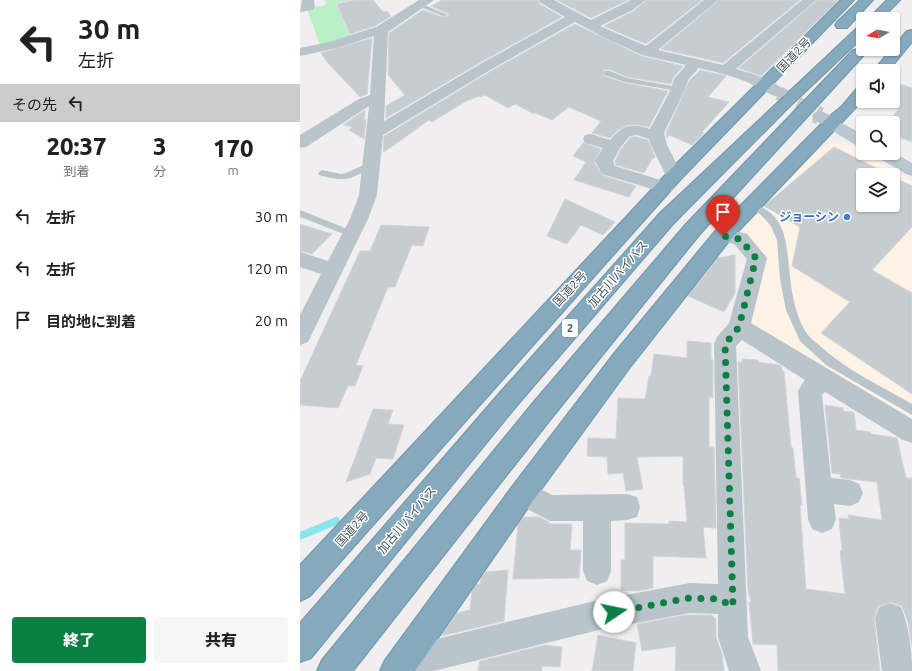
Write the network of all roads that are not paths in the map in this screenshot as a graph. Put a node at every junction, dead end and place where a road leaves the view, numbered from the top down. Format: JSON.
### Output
{"nodes":[{"id":1,"x":308,"y":0,"type":"edge"},
{"id":2,"x":545,"y":0,"type":"edge"},
{"id":3,"x":640,"y":0,"type":"edge"},
{"id":4,"x":712,"y":0,"type":"edge"},
{"id":5,"x":810,"y":0,"type":"edge"},
{"id":6,"x":848,"y":0,"type":"edge"},
{"id":7,"x":867,"y":0,"type":"edge"},
{"id":8,"x":899,"y":2,"type":"edge"},
{"id":9,"x":424,"y":3,"type":"edge"},
{"id":10,"x":300,"y":8,"type":"edge"},
{"id":11,"x":884,"y":12,"type":"edge"},
{"id":12,"x":894,"y":12,"type":"edge"},
{"id":13,"x":445,"y":15,"type":"dead end"},
{"id":14,"x":576,"y":16,"type":"junction"},
{"id":15,"x":591,"y":25,"type":"junction"},
{"id":16,"x":910,"y":28,"type":"edge"},
{"id":17,"x":381,"y":30,"type":"junction"},
{"id":18,"x":900,"y":34,"type":"edge"},
{"id":19,"x":856,"y":37,"type":"edge"},
{"id":20,"x":300,"y":52,"type":"edge"},
{"id":21,"x":647,"y":52,"type":"junction"},
{"id":22,"x":856,"y":55,"type":"edge"},
{"id":23,"x":878,"y":56,"type":"edge"},
{"id":24,"x":695,"y":64,"type":"junction"},
{"id":25,"x":871,"y":64,"type":"edge"},
{"id":26,"x":885,"y":64,"type":"edge"},
{"id":27,"x":725,"y":71,"type":"junction"},
{"id":28,"x":607,"y":74,"type":"dead end"},
{"id":29,"x":856,"y":81,"type":"edge"},
{"id":30,"x":678,"y":89,"type":"junction"},
{"id":31,"x":772,"y":89,"type":"junction"},
{"id":32,"x":856,"y":98,"type":"edge"},
{"id":33,"x":376,"y":101,"type":"junction"},
{"id":34,"x":409,"y":113,"type":"junction"},
{"id":35,"x":825,"y":120,"type":"junction"},
{"id":36,"x":375,"y":134,"type":"junction"},
{"id":37,"x":656,"y":136,"type":"junction"},
{"id":38,"x":856,"y":138,"type":"edge"},
{"id":39,"x":591,"y":139,"type":"dead end"},
{"id":40,"x":302,"y":140,"type":"edge"},
{"id":41,"x":613,"y":146,"type":"junction"},
{"id":42,"x":895,"y":160,"type":"edge"},
{"id":43,"x":372,"y":164,"type":"junction"},
{"id":44,"x":912,"y":170,"type":"edge"},
{"id":45,"x":322,"y":173,"type":"dead end"},
{"id":46,"x":670,"y":182,"type":"junction"},
{"id":47,"x":751,"y":206,"type":"junction"},
{"id":48,"x":300,"y":213,"type":"edge"},
{"id":49,"x":352,"y":234,"type":"junction"},
{"id":50,"x":723,"y":236,"type":"junction"},
{"id":51,"x":300,"y":259,"type":"edge"},
{"id":52,"x":334,"y":270,"type":"junction"},
{"id":53,"x":739,"y":327,"type":"junction"},
{"id":54,"x":300,"y":336,"type":"edge"},
{"id":55,"x":823,"y":379,"type":"junction"},
{"id":56,"x":912,"y":410,"type":"edge"},
{"id":57,"x":912,"y":432,"type":"edge"},
{"id":58,"x":819,"y":489,"type":"junction"},
{"id":59,"x":523,"y":493,"type":"junction"},
{"id":60,"x":850,"y":493,"type":"dead end"},
{"id":61,"x":627,"y":507,"type":"dead end"},
{"id":62,"x":597,"y":508,"type":"junction"},
{"id":63,"x":822,"y":519,"type":"dead end"},
{"id":64,"x":597,"y":571,"type":"dead end"},
{"id":65,"x":300,"y":586,"type":"edge"},
{"id":66,"x":733,"y":606,"type":"junction"},
{"id":67,"x":890,"y":618,"type":"dead end"},
{"id":68,"x":300,"y":647,"type":"edge"},
{"id":69,"x":399,"y":667,"type":"edge"},
{"id":70,"x":333,"y":671,"type":"edge"},
{"id":71,"x":745,"y":671,"type":"edge"},
{"id":72,"x":898,"y":671,"type":"edge"}],
"edges":[{"from":1,"to":10,"type":"street"},
{"from":2,"to":14,"type":"street"},
{"from":3,"to":15,"type":"street"},
{"from":4,"to":21,"type":"street"},
{"from":5,"to":27,"type":"street"},
{"from":6,"to":31,"type":"highway","name":"国道2号","number":"2"},
{"from":7,"to":31,"type":"highway"},
{"from":8,"to":11,"type":"highway"},
{"from":8,"to":12,"type":"highway"},
{"from":9,"to":13,"type":"lane"},
{"from":9,"to":17,"type":"street"},
{"from":14,"to":15,"type":"street"},
{"from":14,"to":34,"type":"street"},
{"from":15,"to":21,"type":"street"},
{"from":16,"to":18,"type":"highway"},
{"from":16,"to":26,"type":"highway"},
{"from":17,"to":20,"type":"street"},
{"from":17,"to":33,"type":"street"},
{"from":19,"to":68,"type":"highway","name":"加古川バイパス","number":"2"},
{"from":21,"to":24,"type":"street"},
{"from":22,"to":70,"type":"highway"},
{"from":23,"to":25,"type":"highway"},
{"from":24,"to":27,"type":"street"},
{"from":24,"to":30,"type":"street"},
{"from":27,"to":31,"type":"street"},
{"from":28,"to":30,"type":"lane"},
{"from":29,"to":35,"type":"highway"},
{"from":30,"to":37,"type":"street"},
{"from":31,"to":46,"type":"highway","name":"国道2号","number":"2"},
{"from":32,"to":35,"type":"highway"},
{"from":33,"to":34,"type":"street"},
{"from":33,"to":36,"type":"street"},
{"from":33,"to":40,"type":"street"},
{"from":34,"to":36,"type":"street"},
{"from":35,"to":38,"type":"street"},
{"from":35,"to":47,"type":"highway"},
{"from":36,"to":43,"type":"street"},
{"from":37,"to":41,"type":"street"},
{"from":37,"to":46,"type":"street"},
{"from":39,"to":41,"type":"street"},
{"from":41,"to":46,"type":"street"},
{"from":42,"to":44,"type":"street"},
{"from":43,"to":45,"type":"lane"},
{"from":43,"to":49,"type":"street"},
{"from":46,"to":65,"type":"highway","name":"国道2号","number":"2"},
{"from":47,"to":50,"type":"highway"},
{"from":47,"to":56,"type":"lane"},
{"from":48,"to":49,"type":"lane"},
{"from":49,"to":52,"type":"street"},
{"from":50,"to":53,"type":"street"},
{"from":50,"to":59,"type":"highway"},
{"from":51,"to":52,"type":"street"},
{"from":52,"to":54,"type":"street"},
{"from":53,"to":55,"type":"street"},
{"from":53,"to":66,"type":"street"},
{"from":55,"to":57,"type":"street"},
{"from":55,"to":58,"type":"street"},
{"from":58,"to":60,"type":"street"},
{"from":58,"to":63,"type":"street"},
{"from":59,"to":62,"type":"street"},
{"from":59,"to":69,"type":"highway"},
{"from":61,"to":62,"type":"street"},
{"from":62,"to":64,"type":"street"},
{"from":66,"to":69,"type":"street"},
{"from":66,"to":71,"type":"street"},
{"from":67,"to":72,"type":"street"}]}
